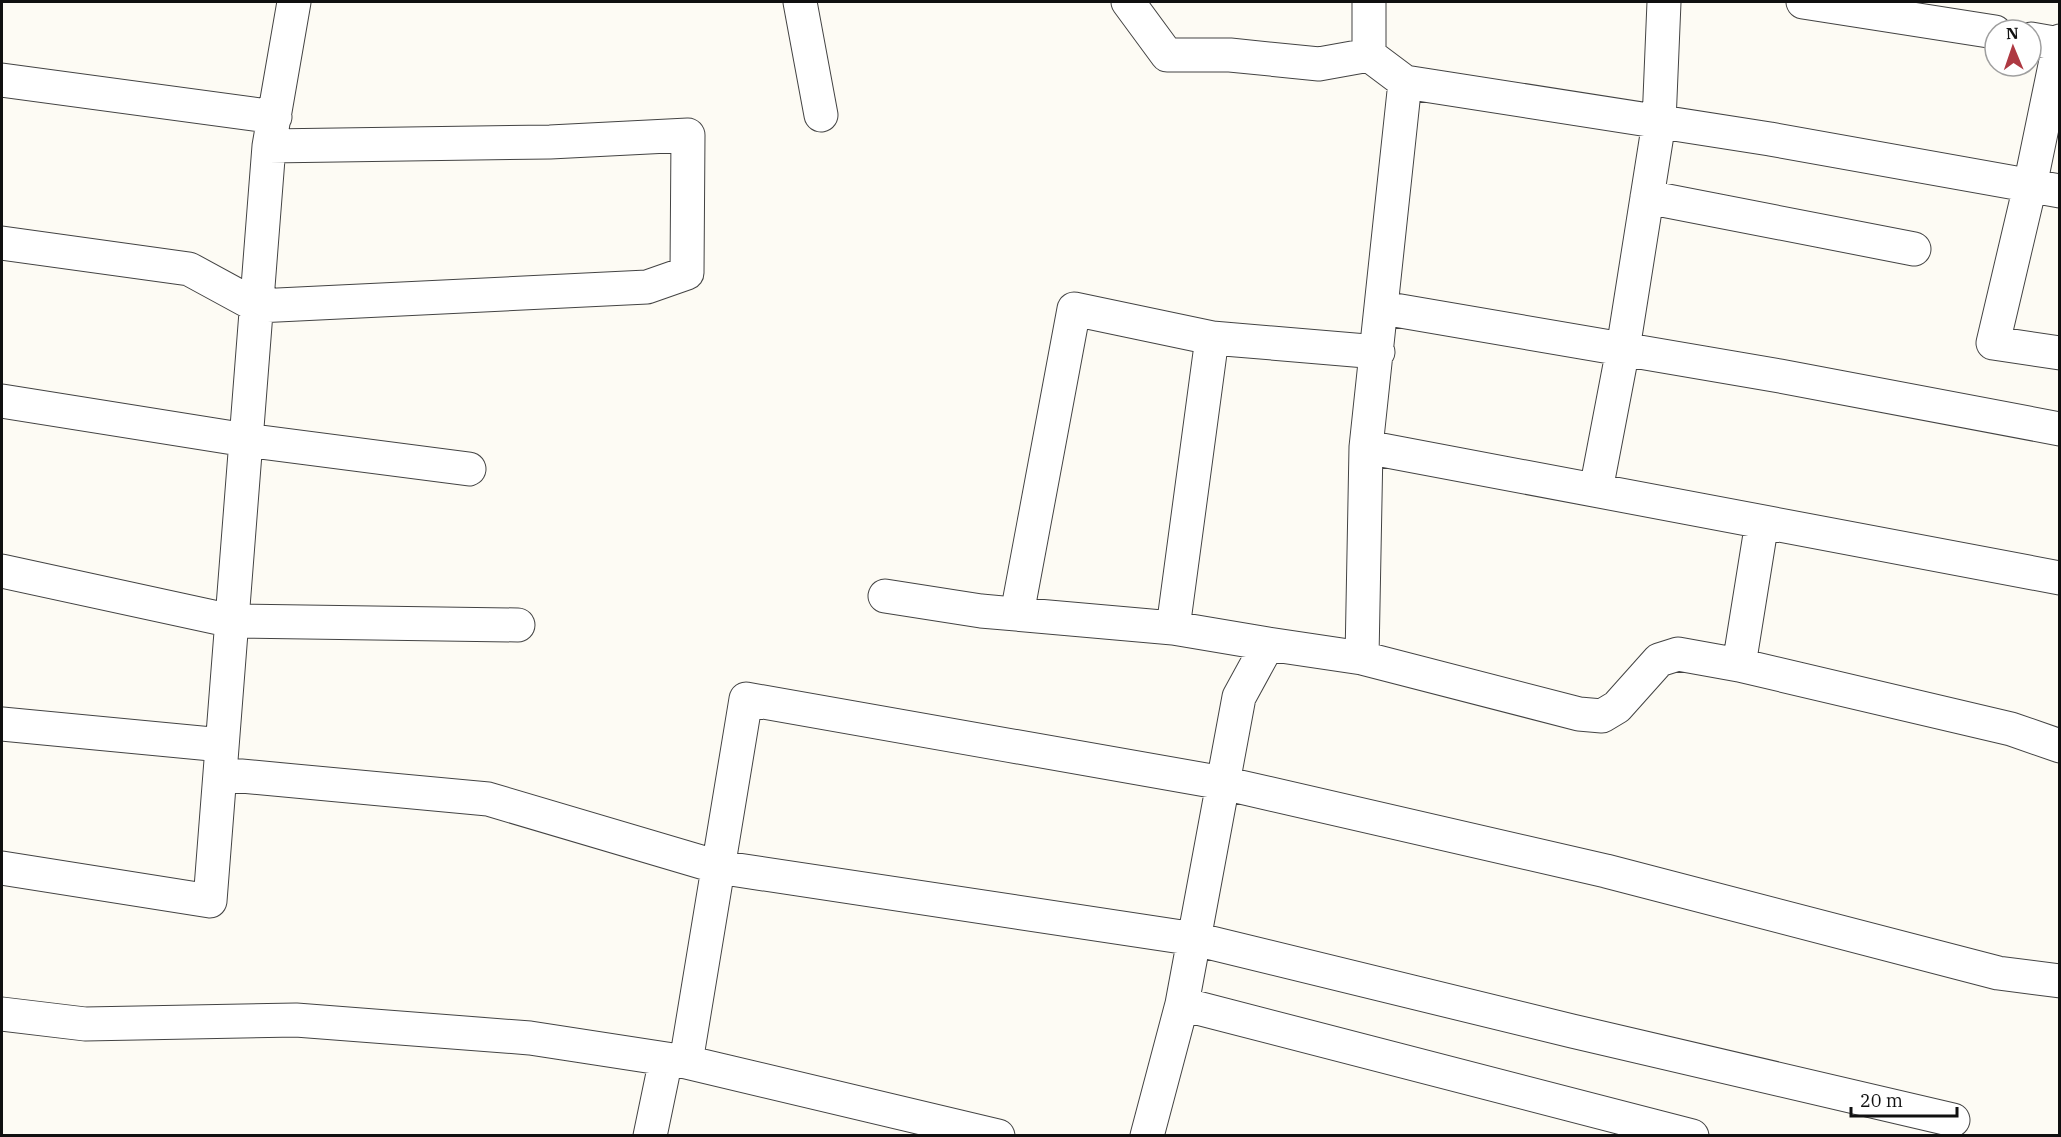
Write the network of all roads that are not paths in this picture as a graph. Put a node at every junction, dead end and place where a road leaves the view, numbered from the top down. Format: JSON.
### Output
{"nodes":[{"id":1,"x":294,"y":2,"type":"edge"},
{"id":2,"x":800,"y":2,"type":"edge"},
{"id":3,"x":1128,"y":2,"type":"edge"},
{"id":4,"x":1369,"y":2,"type":"edge"},
{"id":5,"x":1664,"y":2,"type":"edge"},
{"id":6,"x":1803,"y":2,"type":"edge"},
{"id":7,"x":1983,"y":30,"type":"edge"},
{"id":8,"x":2052,"y":42,"type":"edge"},
{"id":9,"x":1369,"y":55,"type":"junction"},
{"id":10,"x":2,"y":80,"type":"edge"},
{"id":11,"x":1405,"y":82,"type":"junction"},
{"id":12,"x":821,"y":115,"type":"dead end"},
{"id":13,"x":1659,"y":122,"type":"junction"},
{"id":14,"x":272,"y":131,"type":"junction"},
{"id":15,"x":2045,"y":188,"type":"edge"},
{"id":16,"x":1647,"y":197,"type":"junction"},
{"id":17,"x":2,"y":243,"type":"edge"},
{"id":18,"x":1914,"y":249,"type":"dead end"},
{"id":19,"x":257,"y":306,"type":"junction"},
{"id":20,"x":1383,"y":308,"type":"junction"},
{"id":21,"x":1212,"y":338,"type":"junction"},
{"id":22,"x":1623,"y":349,"type":"junction"},
{"id":23,"x":1378,"y":352,"type":"junction"},
{"id":24,"x":2060,"y":353,"type":"edge"},
{"id":25,"x":2,"y":401,"type":"edge"},
{"id":26,"x":2060,"y":429,"type":"edge"},
{"id":27,"x":246,"y":440,"type":"junction"},
{"id":28,"x":1366,"y":447,"type":"junction"},
{"id":29,"x":469,"y":469,"type":"dead end"},
{"id":30,"x":1596,"y":490,"type":"junction"},
{"id":31,"x":1762,"y":522,"type":"junction"},
{"id":32,"x":2,"y":571,"type":"edge"},
{"id":33,"x":2060,"y":578,"type":"edge"},
{"id":34,"x":885,"y":596,"type":"dead end"},
{"id":35,"x":1017,"y":614,"type":"junction"},
{"id":36,"x":232,"y":621,"type":"junction"},
{"id":37,"x":518,"y":625,"type":"dead end"},
{"id":38,"x":1173,"y":627,"type":"junction"},
{"id":39,"x":1268,"y":644,"type":"junction"},
{"id":40,"x":1362,"y":658,"type":"junction"},
{"id":41,"x":1739,"y":665,"type":"junction"},
{"id":42,"x":2,"y":724,"type":"edge"},
{"id":43,"x":2060,"y":746,"type":"edge"},
{"id":44,"x":221,"y":759,"type":"junction"},
{"id":45,"x":1223,"y":783,"type":"junction"},
{"id":46,"x":718,"y":867,"type":"junction"},
{"id":47,"x":2,"y":868,"type":"edge"},
{"id":48,"x":1195,"y":939,"type":"junction"},
{"id":49,"x":2060,"y":981,"type":"edge"},
{"id":50,"x":1182,"y":1004,"type":"junction"},
{"id":51,"x":2,"y":1014,"type":"edge"},
{"id":52,"x":676,"y":1060,"type":"junction"},
{"id":53,"x":1953,"y":1119,"type":"dead end"},
{"id":54,"x":650,"y":1136,"type":"edge"},
{"id":55,"x":998,"y":1136,"type":"edge"},
{"id":56,"x":1147,"y":1136,"type":"edge"},
{"id":57,"x":1692,"y":1136,"type":"edge"}],
"edges":[{"from":1,"to":14,"type":"street"},
{"from":2,"to":12,"type":"street"},
{"from":3,"to":9,"type":"street"},
{"from":4,"to":9,"type":"street"},
{"from":5,"to":13,"type":"street"},
{"from":6,"to":7,"type":"street"},
{"from":8,"to":15,"type":"street"},
{"from":9,"to":11,"type":"street"},
{"from":10,"to":14,"type":"street"},
{"from":11,"to":13,"type":"street"},
{"from":11,"to":20,"type":"street"},
{"from":13,"to":15,"type":"street"},
{"from":13,"to":16,"type":"street"},
{"from":14,"to":19,"type":"street"},
{"from":14,"to":19,"type":"street"},
{"from":15,"to":24,"type":"street"},
{"from":16,"to":18,"type":"street"},
{"from":16,"to":22,"type":"street"},
{"from":17,"to":19,"type":"street"},
{"from":19,"to":27,"type":"street"},
{"from":20,"to":22,"type":"street"},
{"from":20,"to":23,"type":"street"},
{"from":21,"to":23,"type":"street"},
{"from":21,"to":35,"type":"street"},
{"from":21,"to":38,"type":"street"},
{"from":22,"to":26,"type":"street"},
{"from":22,"to":30,"type":"street"},
{"from":23,"to":28,"type":"street"},
{"from":25,"to":27,"type":"street"},
{"from":27,"to":29,"type":"street"},
{"from":27,"to":36,"type":"street"},
{"from":28,"to":30,"type":"street"},
{"from":28,"to":40,"type":"street"},
{"from":30,"to":31,"type":"street"},
{"from":31,"to":33,"type":"street"},
{"from":31,"to":41,"type":"street"},
{"from":32,"to":36,"type":"street"},
{"from":34,"to":35,"type":"street"},
{"from":35,"to":38,"type":"street"},
{"from":36,"to":37,"type":"street"},
{"from":36,"to":44,"type":"street"},
{"from":38,"to":39,"type":"street"},
{"from":39,"to":40,"type":"street"},
{"from":39,"to":45,"type":"street"},
{"from":40,"to":41,"type":"street"},
{"from":41,"to":43,"type":"street"},
{"from":42,"to":44,"type":"street"},
{"from":44,"to":46,"type":"street"},
{"from":44,"to":47,"type":"street"},
{"from":45,"to":46,"type":"street"},
{"from":45,"to":48,"type":"street"},
{"from":45,"to":49,"type":"street"},
{"from":46,"to":48,"type":"street"},
{"from":46,"to":52,"type":"street"},
{"from":48,"to":50,"type":"street"},
{"from":48,"to":53,"type":"street"},
{"from":50,"to":56,"type":"street"},
{"from":50,"to":57,"type":"street"},
{"from":51,"to":52,"type":"street"},
{"from":52,"to":54,"type":"street"},
{"from":52,"to":55,"type":"street"}]}
